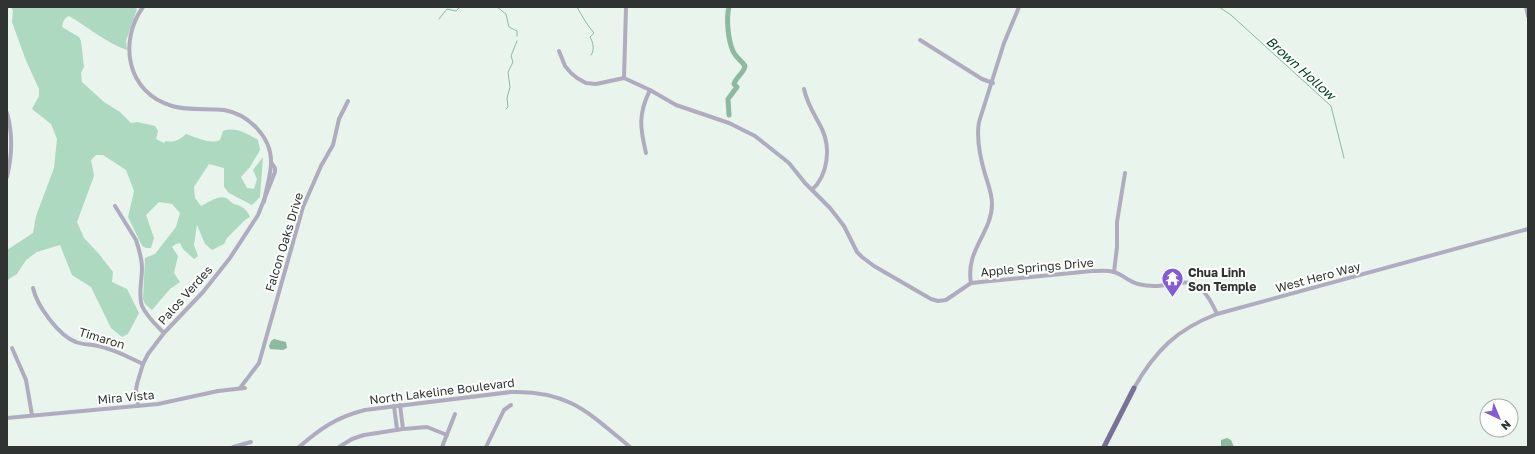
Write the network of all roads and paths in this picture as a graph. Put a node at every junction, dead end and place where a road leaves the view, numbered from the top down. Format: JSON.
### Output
{"nodes":[{"id":1,"x":144,"y":7,"type":"edge"},
{"id":2,"x":626,"y":7,"type":"edge"},
{"id":3,"x":1019,"y":7,"type":"edge"},
{"id":4,"x":1526,"y":7,"type":"edge"},
{"id":5,"x":1528,"y":16,"type":"edge"},
{"id":6,"x":920,"y":40,"type":"dead end"},
{"id":7,"x":559,"y":51,"type":"dead end"},
{"id":8,"x":624,"y":78,"type":"junction"},
{"id":9,"x":992,"y":83,"type":"junction"},
{"id":10,"x":804,"y":89,"type":"dead end"},
{"id":11,"x":650,"y":90,"type":"junction"},
{"id":12,"x":348,"y":101,"type":"dead end"},
{"id":13,"x":7,"y":113,"type":"edge"},
{"id":14,"x":646,"y":153,"type":"dead end"},
{"id":15,"x":1125,"y":173,"type":"dead end"},
{"id":16,"x":7,"y":177,"type":"edge"},
{"id":17,"x":812,"y":190,"type":"junction"},
{"id":18,"x":115,"y":206,"type":"dead end"},
{"id":19,"x":1528,"y":229,"type":"edge"},
{"id":20,"x":1114,"y":272,"type":"junction"},
{"id":21,"x":971,"y":283,"type":"junction"},
{"id":22,"x":32,"y":288,"type":"dead end"},
{"id":23,"x":1217,"y":314,"type":"junction"},
{"id":24,"x":164,"y":333,"type":"junction"},
{"id":25,"x":12,"y":348,"type":"dead end"},
{"id":26,"x":143,"y":364,"type":"junction"},
{"id":27,"x":243,"y":388,"type":"joint"},
{"id":28,"x":1134,"y":388,"type":"joint"},
{"id":29,"x":400,"y":405,"type":"junction"},
{"id":30,"x":510,"y":405,"type":"dead end"},
{"id":31,"x":138,"y":406,"type":"junction"},
{"id":32,"x":394,"y":406,"type":"junction"},
{"id":33,"x":455,"y":414,"type":"dead end"},
{"id":34,"x":32,"y":415,"type":"junction"},
{"id":35,"x":7,"y":418,"type":"edge"},
{"id":36,"x":397,"y":429,"type":"junction"},
{"id":37,"x":403,"y":429,"type":"junction"},
{"id":38,"x":447,"y":435,"type":"junction"},
{"id":39,"x":251,"y":442,"type":"dead end"},
{"id":40,"x":342,"y":446,"type":"edge"},
{"id":41,"x":233,"y":447,"type":"edge"},
{"id":42,"x":300,"y":447,"type":"edge"},
{"id":43,"x":442,"y":447,"type":"edge"},
{"id":44,"x":486,"y":447,"type":"edge"},
{"id":45,"x":630,"y":447,"type":"edge"},
{"id":46,"x":1104,"y":447,"type":"edge"}],
"edges":[{"from":1,"to":24,"type":"street","name":"Palos Verdes"},
{"from":2,"to":8,"type":"street"},
{"from":3,"to":9,"type":"street"},
{"from":4,"to":5,"type":"street"},
{"from":6,"to":9,"type":"street"},
{"from":7,"to":8,"type":"street"},
{"from":8,"to":11,"type":"street","name":"Apple Springs Drive"},
{"from":9,"to":21,"type":"street"},
{"from":10,"to":17,"type":"street"},
{"from":11,"to":14,"type":"street"},
{"from":11,"to":17,"type":"street","name":"Apple Springs Drive"},
{"from":12,"to":27,"type":"street","name":"Falcon Oaks Drive"},
{"from":13,"to":16,"type":"street"},
{"from":15,"to":20,"type":"street"},
{"from":17,"to":21,"type":"street","name":"Apple Springs Drive"},
{"from":18,"to":24,"type":"street"},
{"from":19,"to":23,"type":"street","name":"West Hero Way"},
{"from":20,"to":21,"type":"street","name":"Apple Springs Drive"},
{"from":20,"to":23,"type":"street","name":"Apple Springs Drive"},
{"from":22,"to":26,"type":"street","name":"Timaron"},
{"from":23,"to":28,"type":"street","name":"West Hero Way"},
{"from":24,"to":26,"type":"street","name":"Palos Verdes"},
{"from":25,"to":34,"type":"street"},
{"from":26,"to":31,"type":"street","name":"Palos Verdes"},
{"from":27,"to":31,"type":"street","name":"Mira Vista"},
{"from":28,"to":46,"type":"main road","name":"West Hero Way"},
{"from":29,"to":32,"type":"street","name":"North Lakeline Boulevard"},
{"from":29,"to":37,"type":"street"},
{"from":29,"to":45,"type":"street","name":"North Lakeline Boulevard"},
{"from":30,"to":44,"type":"street"},
{"from":31,"to":34,"type":"street","name":"Mira Vista"},
{"from":32,"to":36,"type":"street"},
{"from":32,"to":42,"type":"street","name":"North Lakeline Boulevard"},
{"from":33,"to":38,"type":"street"},
{"from":34,"to":35,"type":"street","name":"Mira Vista"},
{"from":36,"to":37,"type":"street"},
{"from":36,"to":40,"type":"street"},
{"from":37,"to":38,"type":"street"},
{"from":38,"to":43,"type":"street"},
{"from":39,"to":41,"type":"street"}]}
